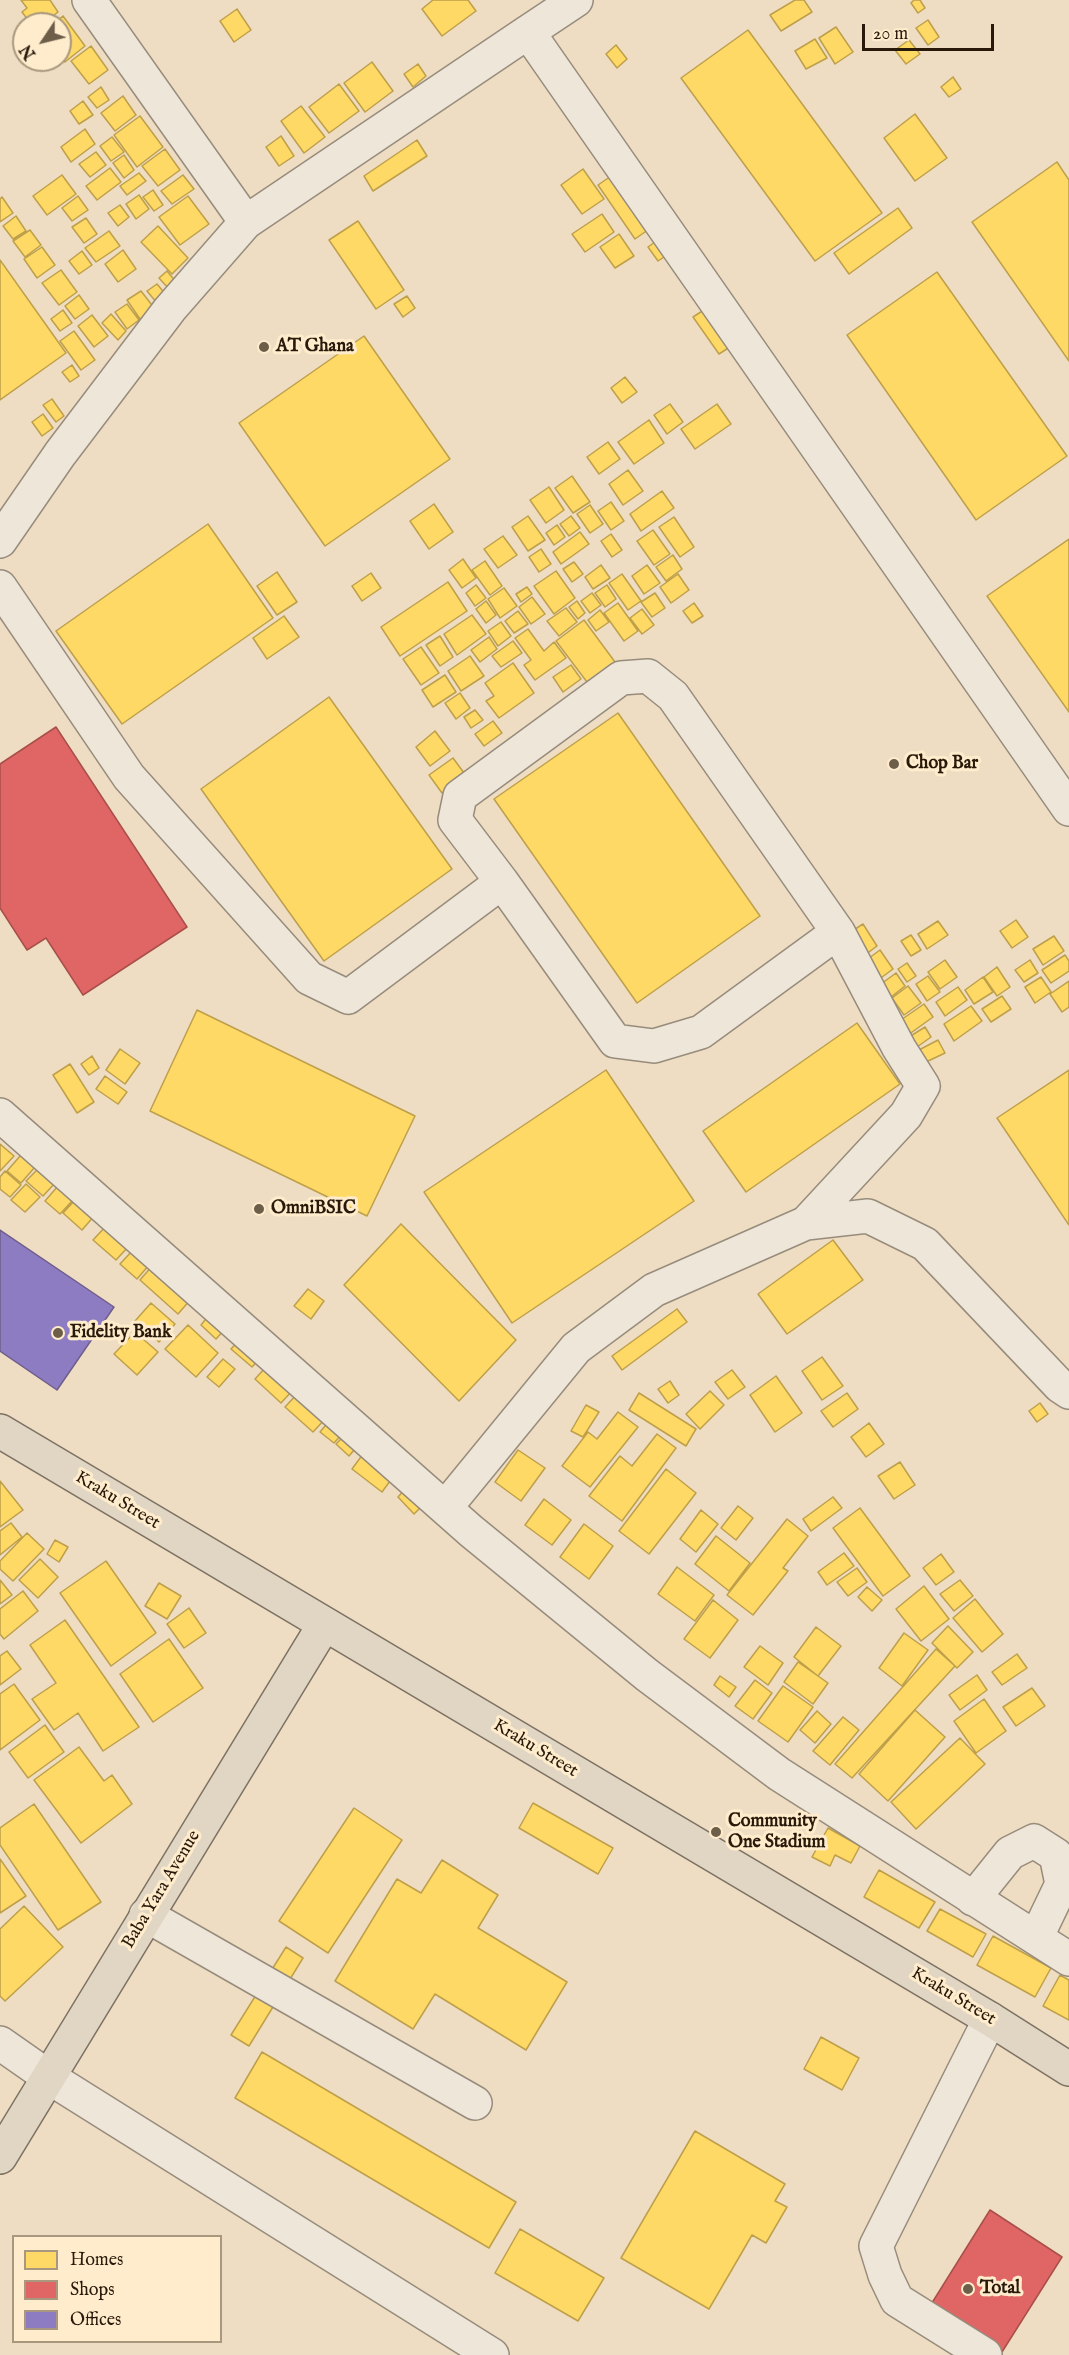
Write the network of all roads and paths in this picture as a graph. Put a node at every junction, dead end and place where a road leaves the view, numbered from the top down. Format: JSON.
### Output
{"nodes":[{"id":1,"x":89,"y":0,"type":"edge"},
{"id":2,"x":576,"y":0,"type":"edge"},
{"id":3,"x":528,"y":32,"type":"junction"},
{"id":4,"x":246,"y":222,"type":"junction"},
{"id":5,"x":6,"y":517,"type":"edge"},
{"id":6,"x":0,"y":587,"type":"edge"},
{"id":7,"x":1069,"y":809,"type":"edge"},
{"id":8,"x":502,"y":882,"type":"junction"},
{"id":9,"x":838,"y":932,"type":"junction"},
{"id":10,"x":0,"y":1115,"type":"edge"},
{"id":11,"x":806,"y":1222,"type":"junction"},
{"id":12,"x":1069,"y":1392,"type":"edge"},
{"id":13,"x":0,"y":1431,"type":"edge"},
{"id":14,"x":445,"y":1508,"type":"junction"},
{"id":15,"x":324,"y":1624,"type":"junction"},
{"id":16,"x":973,"y":1899,"type":"junction"},
{"id":17,"x":146,"y":1915,"type":"junction"},
{"id":18,"x":1036,"y":1938,"type":"junction"},
{"id":19,"x":1069,"y":1959,"type":"edge"},
{"id":20,"x":990,"y":2019,"type":"junction"},
{"id":21,"x":0,"y":2043,"type":"edge"},
{"id":22,"x":1069,"y":2069,"type":"edge"},
{"id":23,"x":50,"y":2078,"type":"junction"},
{"id":24,"x":476,"y":2103,"type":"dead end"},
{"id":25,"x":0,"y":2157,"type":"edge"},
{"id":26,"x":492,"y":2355,"type":"edge"},
{"id":27,"x":985,"y":2355,"type":"edge"}],
"edges":[{"from":1,"to":4,"type":"street"},
{"from":2,"to":3,"type":"street"},
{"from":3,"to":4,"type":"street"},
{"from":3,"to":7,"type":"street"},
{"from":4,"to":5,"type":"street"},
{"from":6,"to":8,"type":"street"},
{"from":8,"to":9,"type":"street"},
{"from":8,"to":9,"type":"street"},
{"from":9,"to":11,"type":"street"},
{"from":10,"to":14,"type":"street"},
{"from":11,"to":12,"type":"street"},
{"from":11,"to":14,"type":"street"},
{"from":13,"to":15,"type":"main road","name":"Kraku Street"},
{"from":14,"to":16,"type":"street"},
{"from":15,"to":17,"type":"main road","name":"Baba Yara Avenue"},
{"from":15,"to":20,"type":"main road","name":"Kraku Street"},
{"from":16,"to":18,"type":"street"},
{"from":16,"to":18,"type":"street"},
{"from":17,"to":23,"type":"main road","name":"Baba Yara Avenue"},
{"from":17,"to":24,"type":"street"},
{"from":18,"to":19,"type":"street"},
{"from":20,"to":22,"type":"main road","name":"Kraku Street"},
{"from":20,"to":27,"type":"street"},
{"from":21,"to":23,"type":"street"},
{"from":23,"to":25,"type":"main road","name":"Baba Yara Avenue"},
{"from":23,"to":26,"type":"street"}]}
